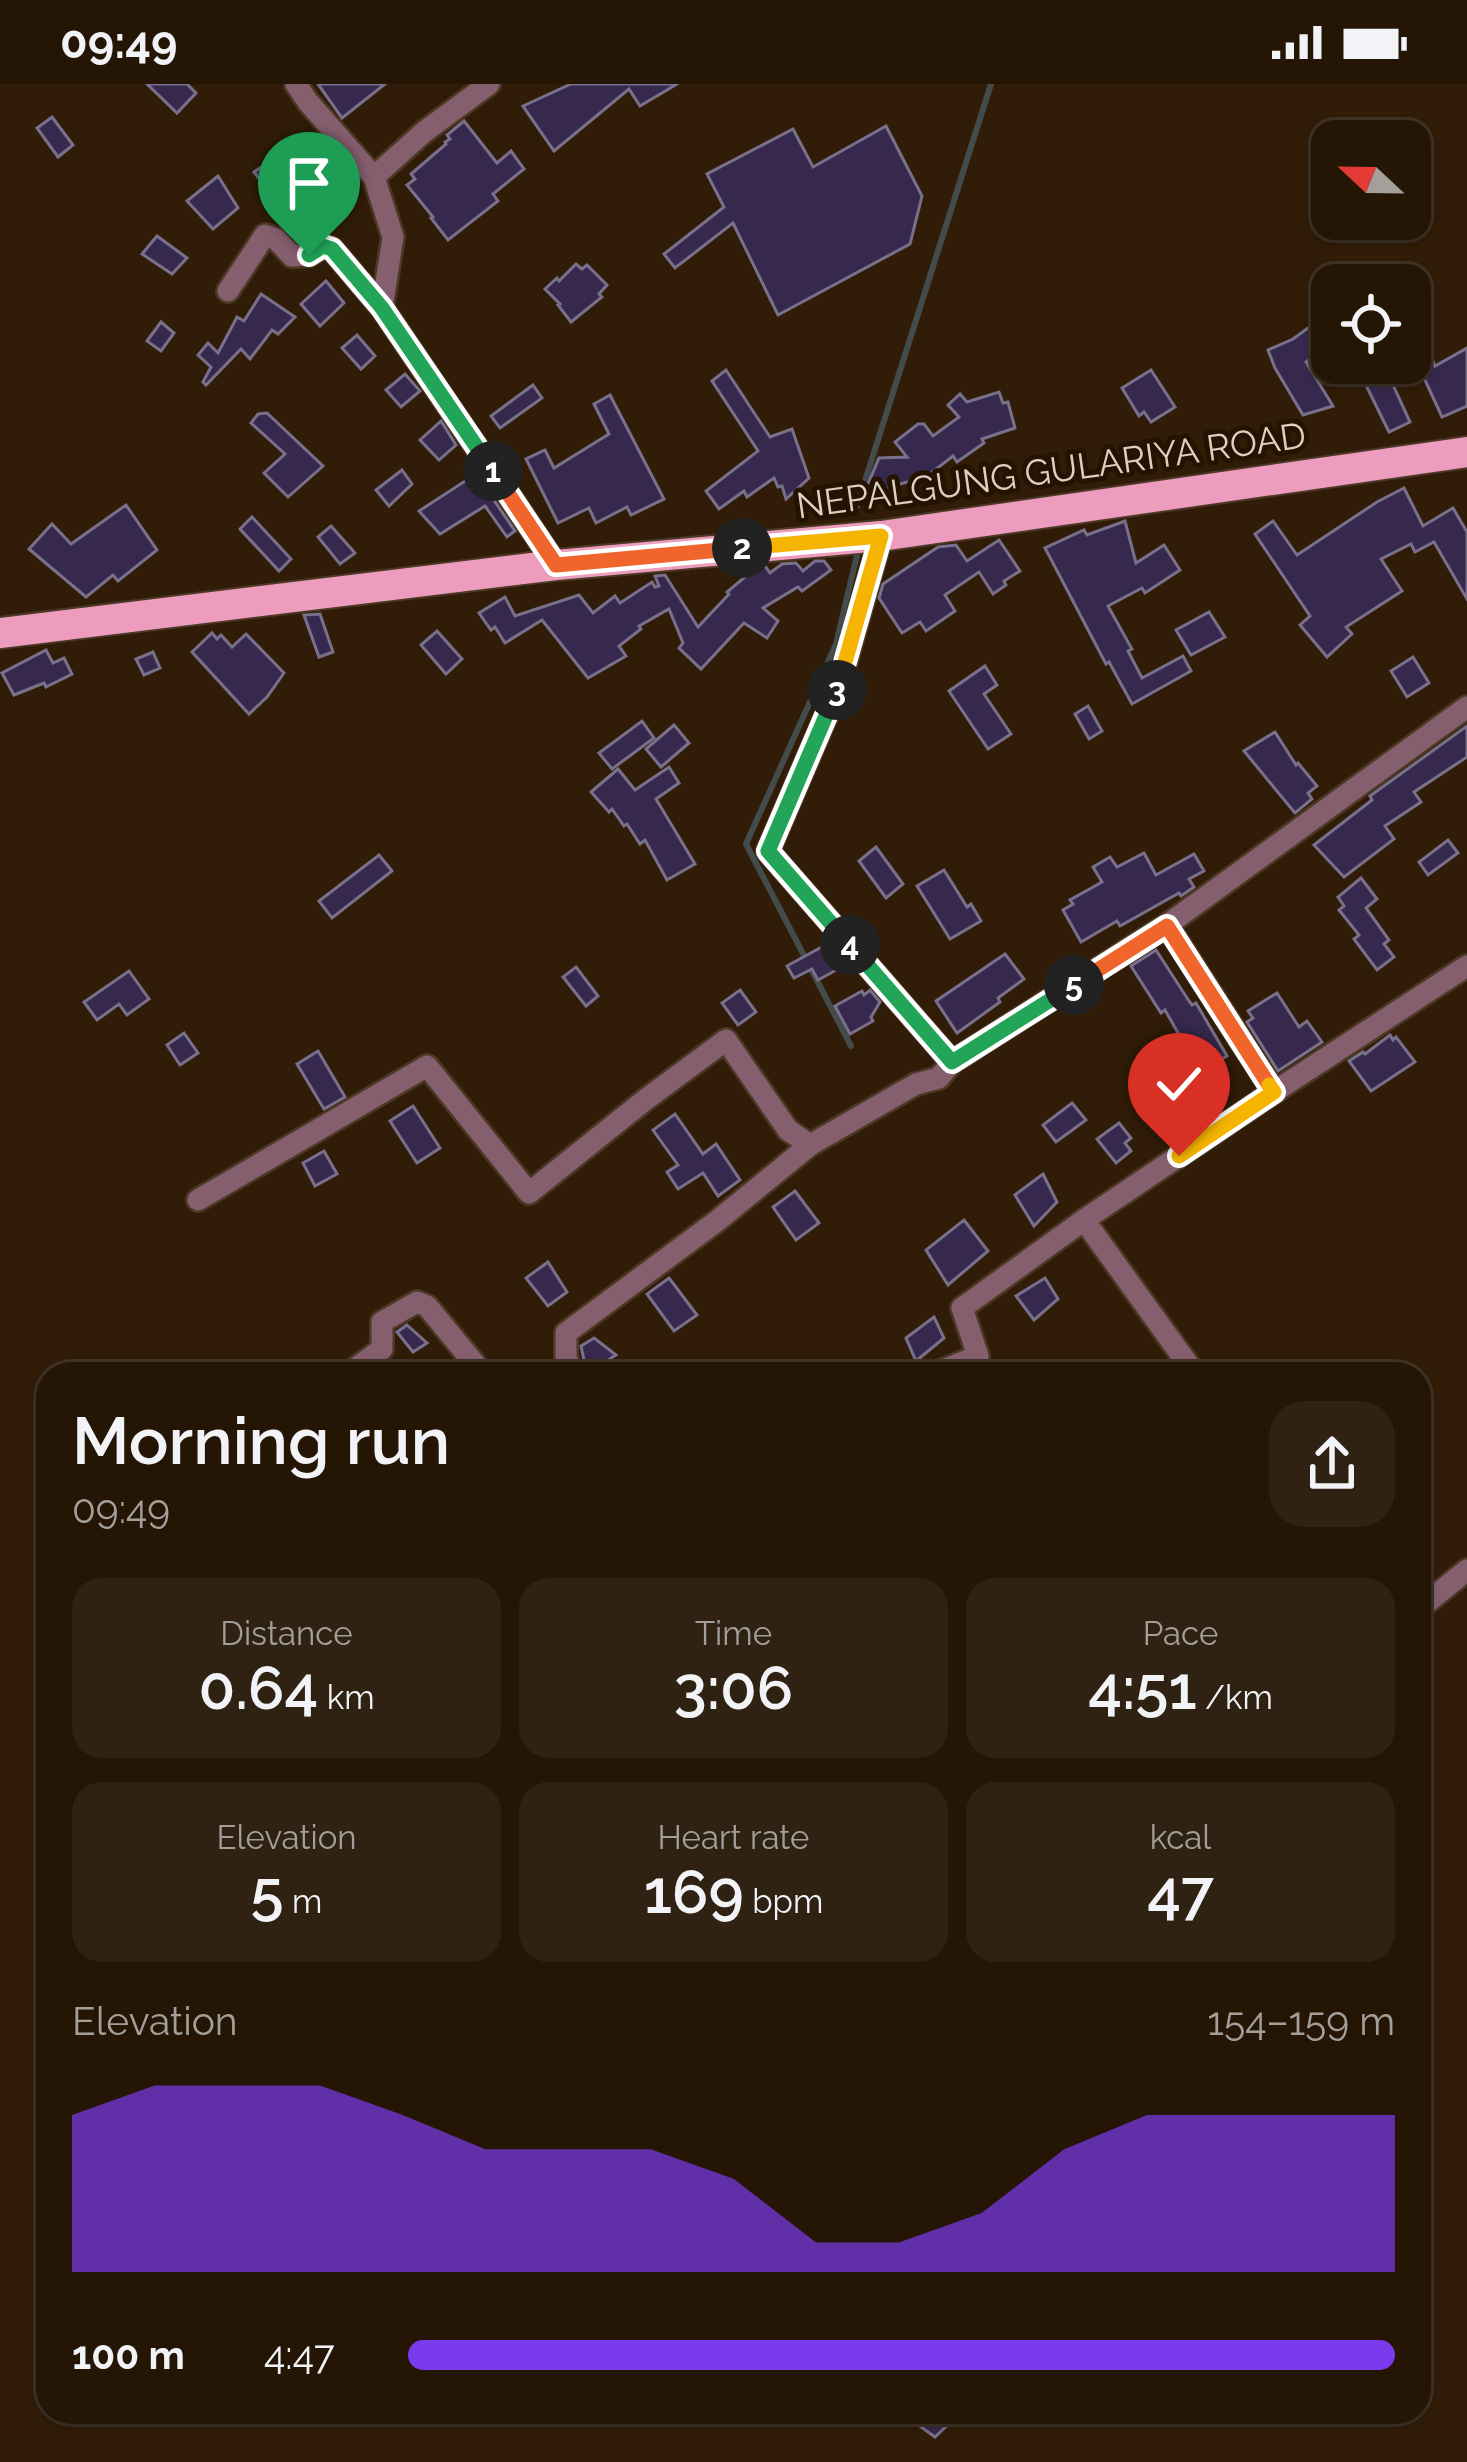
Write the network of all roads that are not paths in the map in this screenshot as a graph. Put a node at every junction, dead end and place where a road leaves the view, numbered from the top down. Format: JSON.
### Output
{"nodes":[{"id":1,"x":296,"y":84,"type":"edge"},
{"id":2,"x":489,"y":84,"type":"edge"},
{"id":3,"x":374,"y":177,"type":"junction"},
{"id":4,"x":228,"y":291,"type":"dead end"},
{"id":5,"x":382,"y":308,"type":"junction"},
{"id":6,"x":1467,"y":452,"type":"edge"},
{"id":7,"x":881,"y":536,"type":"junction"},
{"id":8,"x":556,"y":565,"type":"junction"},
{"id":9,"x":0,"y":632,"type":"edge"},
{"id":10,"x":1467,"y":707,"type":"edge"},
{"id":11,"x":1167,"y":926,"type":"junction"},
{"id":12,"x":1467,"y":966,"type":"edge"},
{"id":13,"x":952,"y":1062,"type":"junction"},
{"id":14,"x":1274,"y":1092,"type":"junction"},
{"id":15,"x":810,"y":1145,"type":"junction"},
{"id":16,"x":198,"y":1200,"type":"dead end"},
{"id":17,"x":1084,"y":1220,"type":"junction"},
{"id":18,"x":364,"y":1362,"type":"edge"},
{"id":19,"x":473,"y":1362,"type":"edge"},
{"id":20,"x":568,"y":1362,"type":"edge"},
{"id":21,"x":963,"y":1362,"type":"edge"},
{"id":22,"x":1186,"y":1362,"type":"edge"},
{"id":23,"x":1467,"y":1570,"type":"edge"},
{"id":24,"x":1431,"y":1600,"type":"edge"}],
"edges":[{"from":1,"to":3,"type":"street"},
{"from":2,"to":3,"type":"street"},
{"from":3,"to":5,"type":"street"},
{"from":4,"to":5,"type":"street"},
{"from":5,"to":8,"type":"street"},
{"from":6,"to":7,"type":"main road","name":"NEPALGUNG GULARIYA ROAD"},
{"from":7,"to":8,"type":"main road","name":"NEPALGUNG GULARIYA ROAD"},
{"from":7,"to":13,"type":"street"},
{"from":8,"to":9,"type":"main road","name":"NEPALGUNG GULARIYA ROAD"},
{"from":10,"to":11,"type":"street"},
{"from":11,"to":13,"type":"street"},
{"from":11,"to":14,"type":"street"},
{"from":12,"to":14,"type":"street"},
{"from":13,"to":15,"type":"street"},
{"from":14,"to":17,"type":"street"},
{"from":15,"to":16,"type":"street"},
{"from":15,"to":20,"type":"street"},
{"from":17,"to":21,"type":"street"},
{"from":17,"to":22,"type":"street"},
{"from":18,"to":19,"type":"street"},
{"from":23,"to":24,"type":"street"}]}
